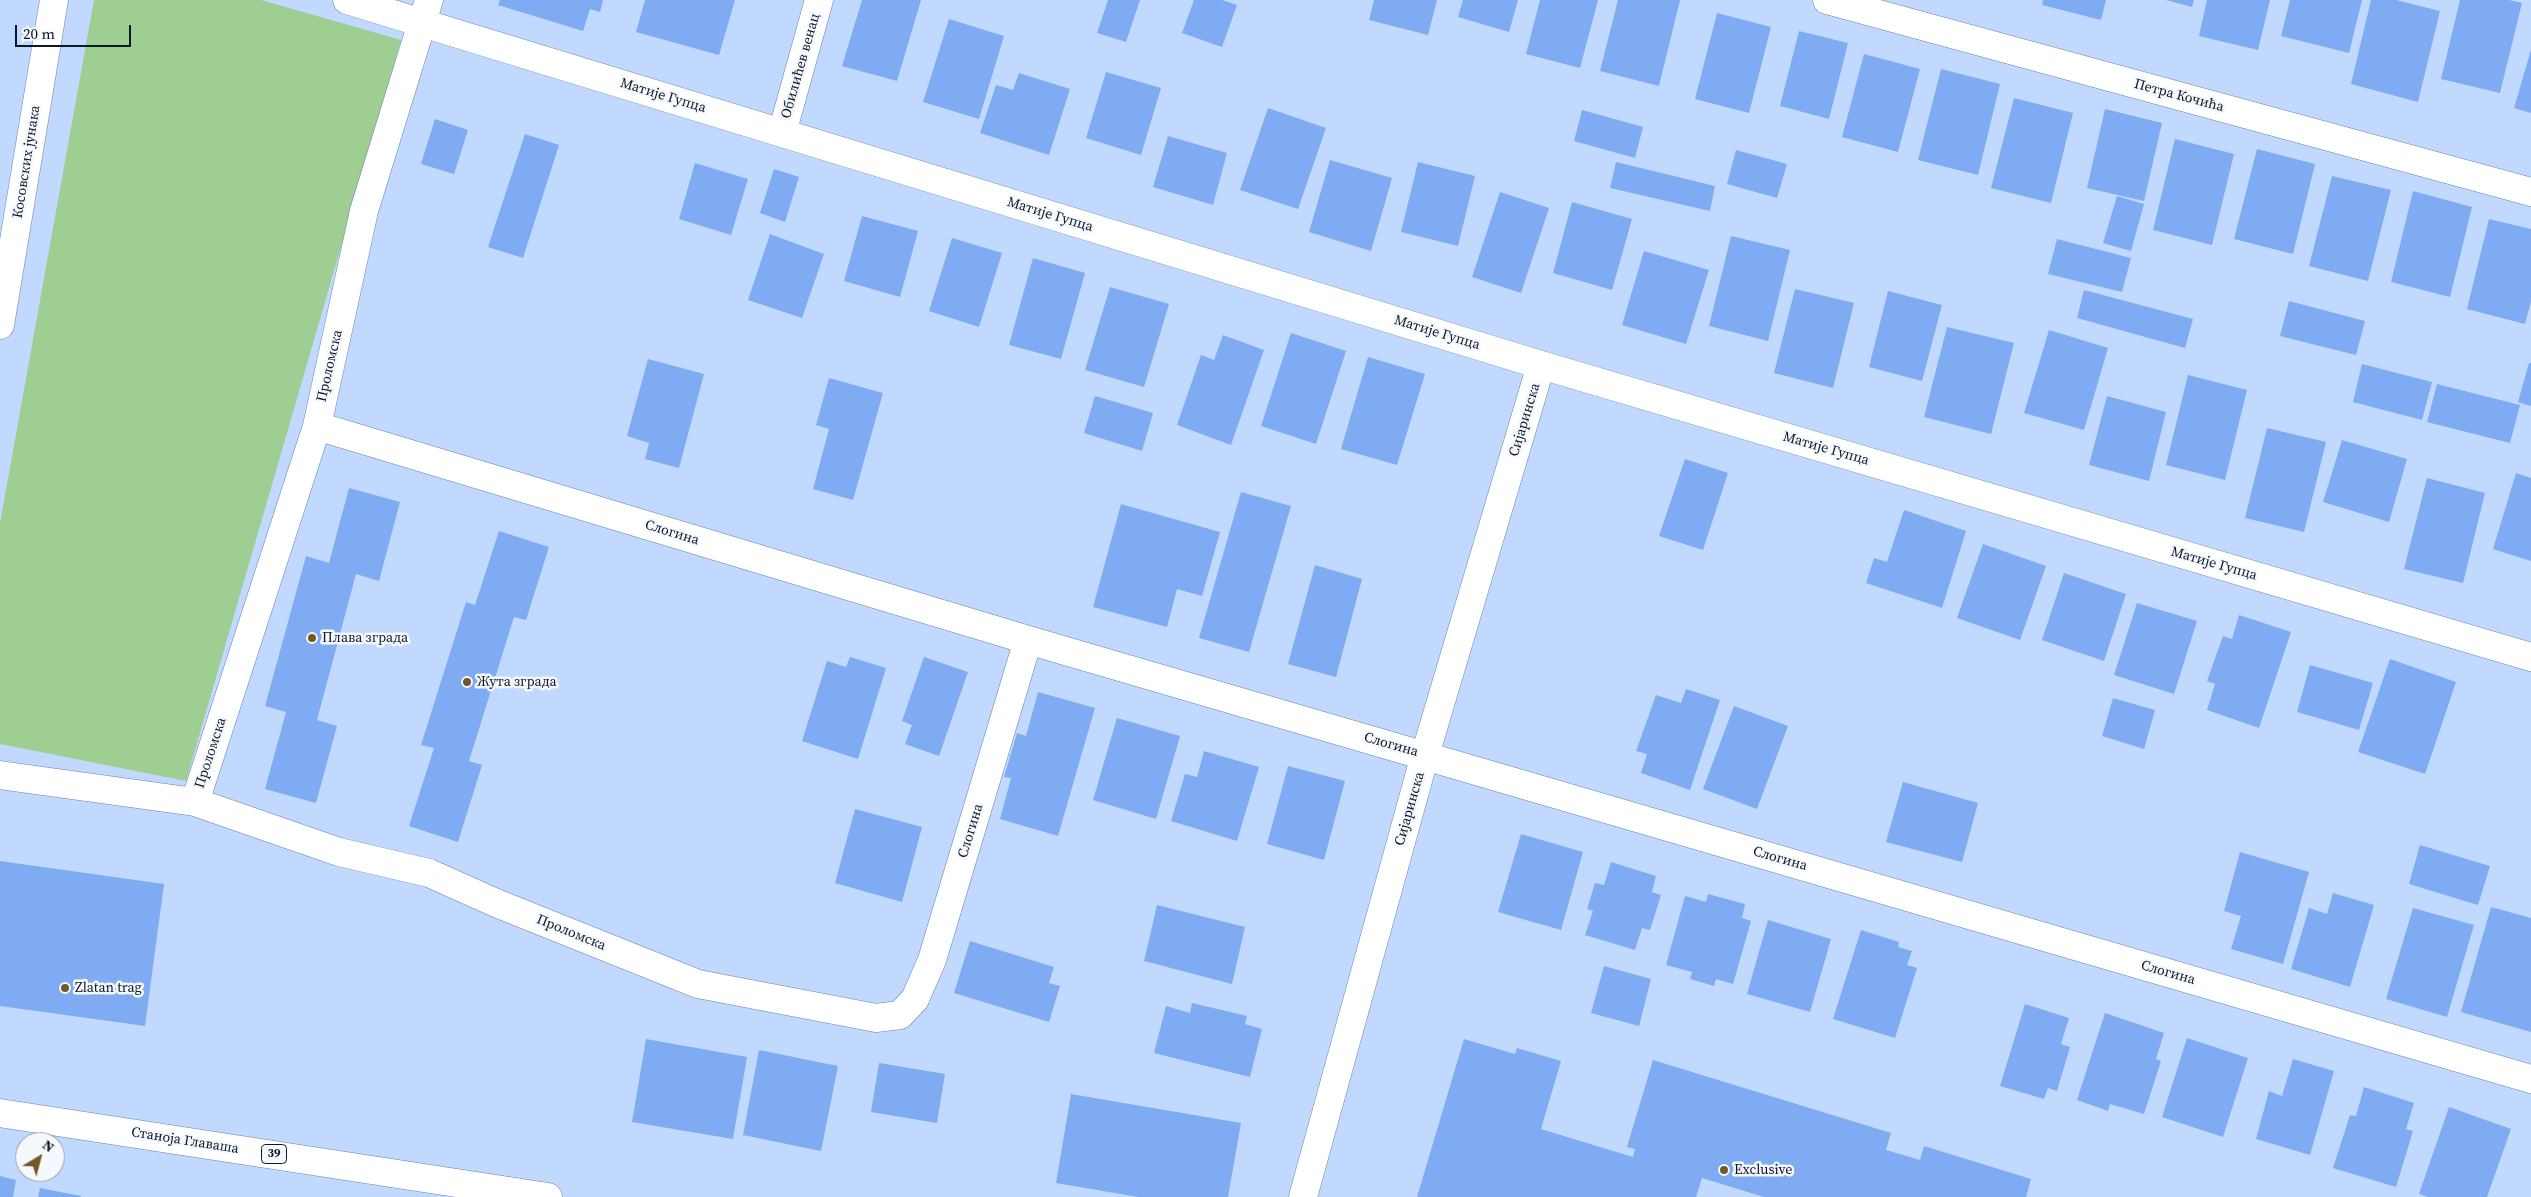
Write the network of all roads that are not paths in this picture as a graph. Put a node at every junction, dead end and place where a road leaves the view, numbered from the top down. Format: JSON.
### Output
{"nodes":[{"id":1,"x":54,"y":0,"type":"edge"},
{"id":2,"x":347,"y":0,"type":"edge"},
{"id":3,"x":819,"y":0,"type":"edge"},
{"id":4,"x":1827,"y":0,"type":"edge"},
{"id":5,"x":426,"y":11,"type":"edge"},
{"id":6,"x":782,"y":133,"type":"junction"},
{"id":7,"x":2531,"y":192,"type":"edge"},
{"id":8,"x":0,"y":325,"type":"edge"},
{"id":9,"x":1541,"y":365,"type":"junction"},
{"id":10,"x":317,"y":426,"type":"junction"},
{"id":11,"x":1028,"y":640,"type":"junction"},
{"id":12,"x":2531,"y":657,"type":"edge"},
{"id":13,"x":1425,"y":755,"type":"junction"},
{"id":14,"x":0,"y":774,"type":"edge"},
{"id":15,"x":195,"y":802,"type":"junction"},
{"id":16,"x":900,"y":1015,"type":"joint"},
{"id":17,"x":2531,"y":1079,"type":"edge"},
{"id":18,"x":0,"y":1113,"type":"edge"},
{"id":19,"x":548,"y":1197,"type":"edge"},
{"id":20,"x":1303,"y":1197,"type":"edge"}],
"edges":[{"from":1,"to":8,"type":"street","name":"Косовских јунака"},
{"from":2,"to":5,"type":"street","name":"Матије Гупца"},
{"from":3,"to":6,"type":"street","name":"Обилићев венац"},
{"from":4,"to":7,"type":"street","name":"Петра Кочића"},
{"from":5,"to":6,"type":"street","name":"Матије Гупца"},
{"from":5,"to":10,"type":"street","name":"Проломска"},
{"from":6,"to":9,"type":"street","name":"Матије Гупца"},
{"from":9,"to":12,"type":"street","name":"Матије Гупца"},
{"from":9,"to":13,"type":"street","name":"Сијаринска"},
{"from":10,"to":11,"type":"street","name":"Слогина"},
{"from":10,"to":15,"type":"street","name":"Проломска"},
{"from":11,"to":13,"type":"street","name":"Слогина"},
{"from":11,"to":16,"type":"street","name":"Слогина"},
{"from":13,"to":17,"type":"street","name":"Слогина"},
{"from":13,"to":20,"type":"street","name":"Сијаринска"},
{"from":14,"to":15,"type":"street"},
{"from":15,"to":16,"type":"street","name":"Проломска"},
{"from":18,"to":19,"type":"street","name":"Станоја Главаша","number":"39"}]}
